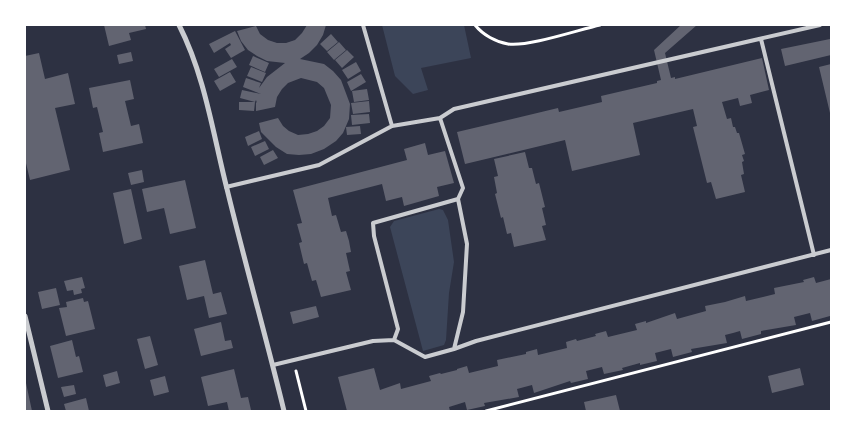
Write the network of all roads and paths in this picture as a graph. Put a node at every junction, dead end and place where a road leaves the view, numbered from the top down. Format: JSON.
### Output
{"nodes":[{"id":1,"x":179,"y":25,"type":"edge"},
{"id":2,"x":363,"y":25,"type":"edge"},
{"id":3,"x":475,"y":25,"type":"edge"},
{"id":4,"x":600,"y":25,"type":"edge"},
{"id":5,"x":820,"y":25,"type":"edge"},
{"id":6,"x":761,"y":39,"type":"junction"},
{"id":7,"x":440,"y":118,"type":"junction"},
{"id":8,"x":392,"y":126,"type":"junction"},
{"id":9,"x":226,"y":187,"type":"junction"},
{"id":10,"x":458,"y":199,"type":"junction"},
{"id":11,"x":831,"y":250,"type":"edge"},
{"id":12,"x":814,"y":255,"type":"junction"},
{"id":13,"x":25,"y":316,"type":"edge"},
{"id":14,"x":831,"y":322,"type":"edge"},
{"id":15,"x":394,"y":340,"type":"junction"},
{"id":16,"x":454,"y":349,"type":"junction"},
{"id":17,"x":273,"y":365,"type":"junction"},
{"id":18,"x":296,"y":371,"type":"dead end"},
{"id":19,"x":48,"y":411,"type":"edge"},
{"id":20,"x":284,"y":411,"type":"edge"},
{"id":21,"x":306,"y":411,"type":"edge"},
{"id":22,"x":486,"y":411,"type":"edge"}],
"edges":[{"from":1,"to":9,"type":"street"},
{"from":2,"to":8,"type":"lane"},
{"from":3,"to":4,"type":"path"},
{"from":5,"to":6,"type":"lane"},
{"from":6,"to":7,"type":"lane"},
{"from":6,"to":12,"type":"lane"},
{"from":7,"to":8,"type":"lane"},
{"from":7,"to":10,"type":"lane"},
{"from":8,"to":9,"type":"lane"},
{"from":9,"to":17,"type":"street"},
{"from":10,"to":15,"type":"lane"},
{"from":10,"to":16,"type":"lane"},
{"from":11,"to":12,"type":"lane"},
{"from":12,"to":16,"type":"lane"},
{"from":13,"to":19,"type":"street"},
{"from":14,"to":22,"type":"path"},
{"from":15,"to":16,"type":"lane"},
{"from":15,"to":17,"type":"lane"},
{"from":17,"to":20,"type":"street"},
{"from":18,"to":21,"type":"path"}]}
